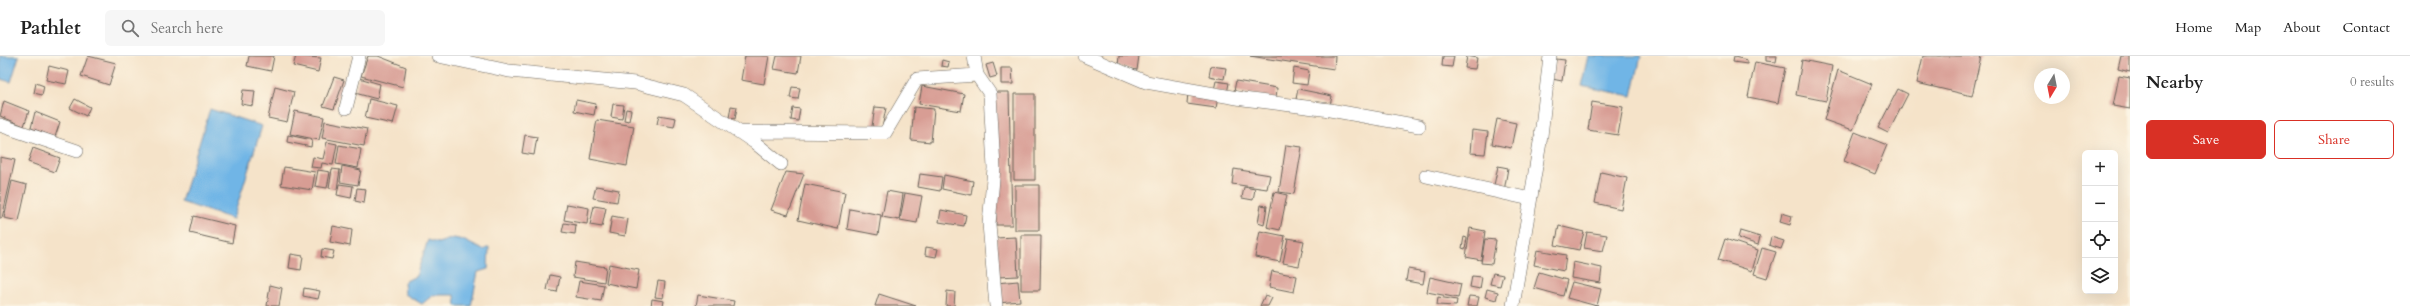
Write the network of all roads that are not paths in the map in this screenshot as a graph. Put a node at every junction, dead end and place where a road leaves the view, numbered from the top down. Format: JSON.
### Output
{"nodes":[{"id":1,"x":359,"y":56,"type":"edge"},
{"id":2,"x":438,"y":56,"type":"edge"},
{"id":3,"x":974,"y":56,"type":"edge"},
{"id":4,"x":1085,"y":56,"type":"edge"},
{"id":5,"x":1550,"y":56,"type":"edge"},
{"id":6,"x":977,"y":75,"type":"junction"},
{"id":7,"x":346,"y":108,"type":"dead end"},
{"id":8,"x":0,"y":125,"type":"edge"},
{"id":9,"x":1419,"y":126,"type":"dead end"},
{"id":10,"x":738,"y":132,"type":"junction"},
{"id":11,"x":77,"y":151,"type":"dead end"},
{"id":12,"x":781,"y":164,"type":"dead end"},
{"id":13,"x":1426,"y":176,"type":"dead end"},
{"id":14,"x":1530,"y":199,"type":"junction"},
{"id":15,"x":996,"y":306,"type":"edge"},
{"id":16,"x":1513,"y":306,"type":"edge"}],
"edges":[{"from":1,"to":7,"type":"street"},
{"from":2,"to":10,"type":"street"},
{"from":3,"to":6,"type":"street"},
{"from":4,"to":9,"type":"street"},
{"from":5,"to":14,"type":"street"},
{"from":6,"to":10,"type":"street"},
{"from":6,"to":15,"type":"street"},
{"from":8,"to":11,"type":"street"},
{"from":10,"to":12,"type":"street"},
{"from":13,"to":14,"type":"street"},
{"from":14,"to":16,"type":"street"}]}
